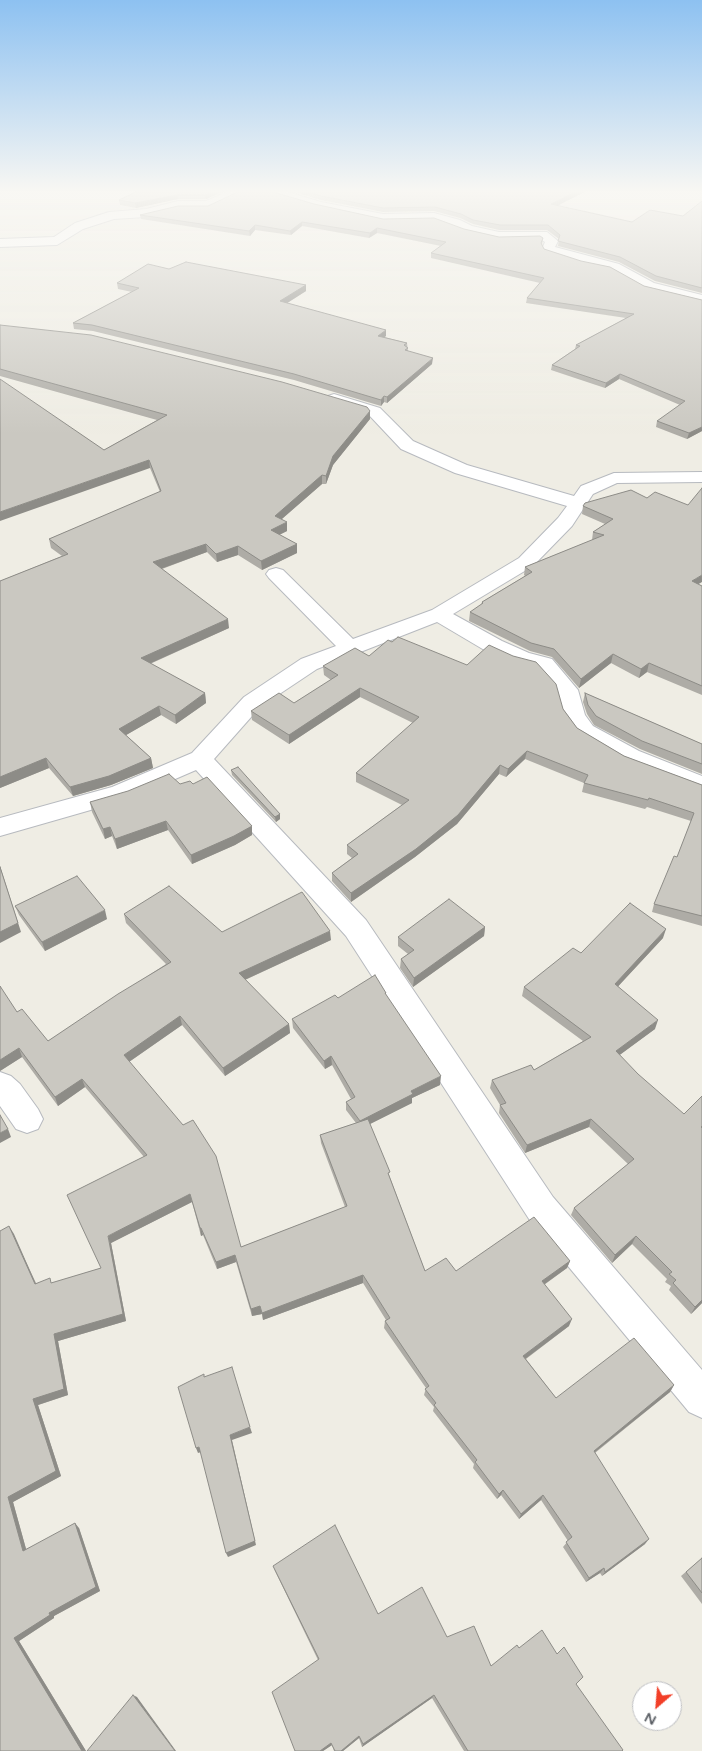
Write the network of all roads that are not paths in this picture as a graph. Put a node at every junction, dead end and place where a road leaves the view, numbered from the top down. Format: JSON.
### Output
{"nodes":[{"id":1,"x":621,"y":271,"type":"edge"},
{"id":2,"x":702,"y":299,"type":"edge"},
{"id":3,"x":317,"y":394,"type":"edge"},
{"id":4,"x":702,"y":477,"type":"edge"},
{"id":5,"x":577,"y":503,"type":"junction"},
{"id":6,"x":276,"y":574,"type":"dead end"},
{"id":7,"x":439,"y":614,"type":"junction"},
{"id":8,"x":350,"y":648,"type":"junction"},
{"id":9,"x":200,"y":760,"type":"junction"},
{"id":10,"x":702,"y":785,"type":"edge"},
{"id":11,"x":0,"y":827,"type":"edge"},
{"id":12,"x":0,"y":1085,"type":"edge"},
{"id":13,"x":27,"y":1119,"type":"dead end"},
{"id":14,"x":702,"y":1399,"type":"edge"}],
"edges":[{"from":1,"to":2,"type":"street"},
{"from":3,"to":5,"type":"street"},
{"from":4,"to":5,"type":"street"},
{"from":5,"to":7,"type":"street"},
{"from":6,"to":8,"type":"street"},
{"from":7,"to":8,"type":"street"},
{"from":7,"to":10,"type":"street"},
{"from":8,"to":9,"type":"street"},
{"from":9,"to":11,"type":"street"},
{"from":9,"to":14,"type":"street"},
{"from":12,"to":13,"type":"street"}]}
